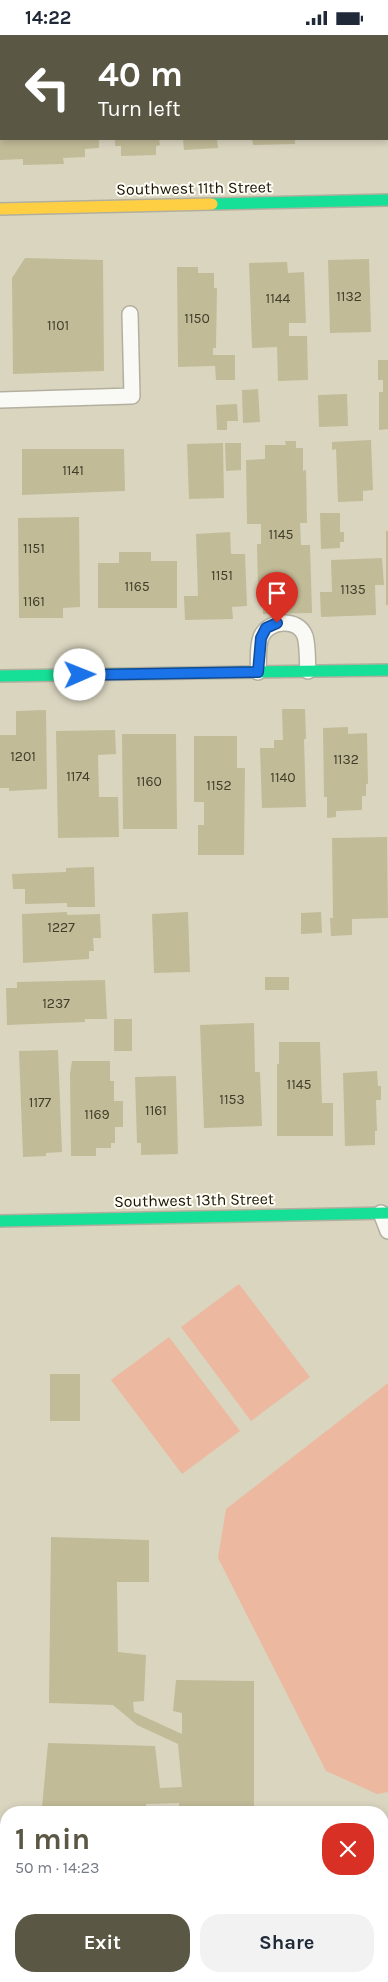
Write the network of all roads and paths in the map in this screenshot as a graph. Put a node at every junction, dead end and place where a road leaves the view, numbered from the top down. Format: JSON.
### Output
{"nodes":[{"id":1,"x":388,"y":201,"type":"edge"},
{"id":2,"x":0,"y":209,"type":"edge"},
{"id":3,"x":130,"y":314,"type":"dead end"},
{"id":4,"x":0,"y":400,"type":"edge"},
{"id":5,"x":388,"y":670,"type":"edge"},
{"id":6,"x":308,"y":671,"type":"junction"},
{"id":7,"x":258,"y":672,"type":"junction"},
{"id":8,"x":0,"y":677,"type":"edge"},
{"id":9,"x":384,"y":1213,"type":"edge"},
{"id":10,"x":0,"y":1221,"type":"edge"},
{"id":11,"x":388,"y":1231,"type":"edge"}],
"edges":[{"from":1,"to":2,"type":"street","name":"Southwest 11th Street"},
{"from":3,"to":4,"type":"lane"},
{"from":5,"to":6,"type":"street"},
{"from":6,"to":7,"type":"street"},
{"from":6,"to":7,"type":"lane"},
{"from":7,"to":8,"type":"street"},
{"from":9,"to":10,"type":"street","name":"Southwest 13th Street"},
{"from":9,"to":11,"type":"lane"}]}
